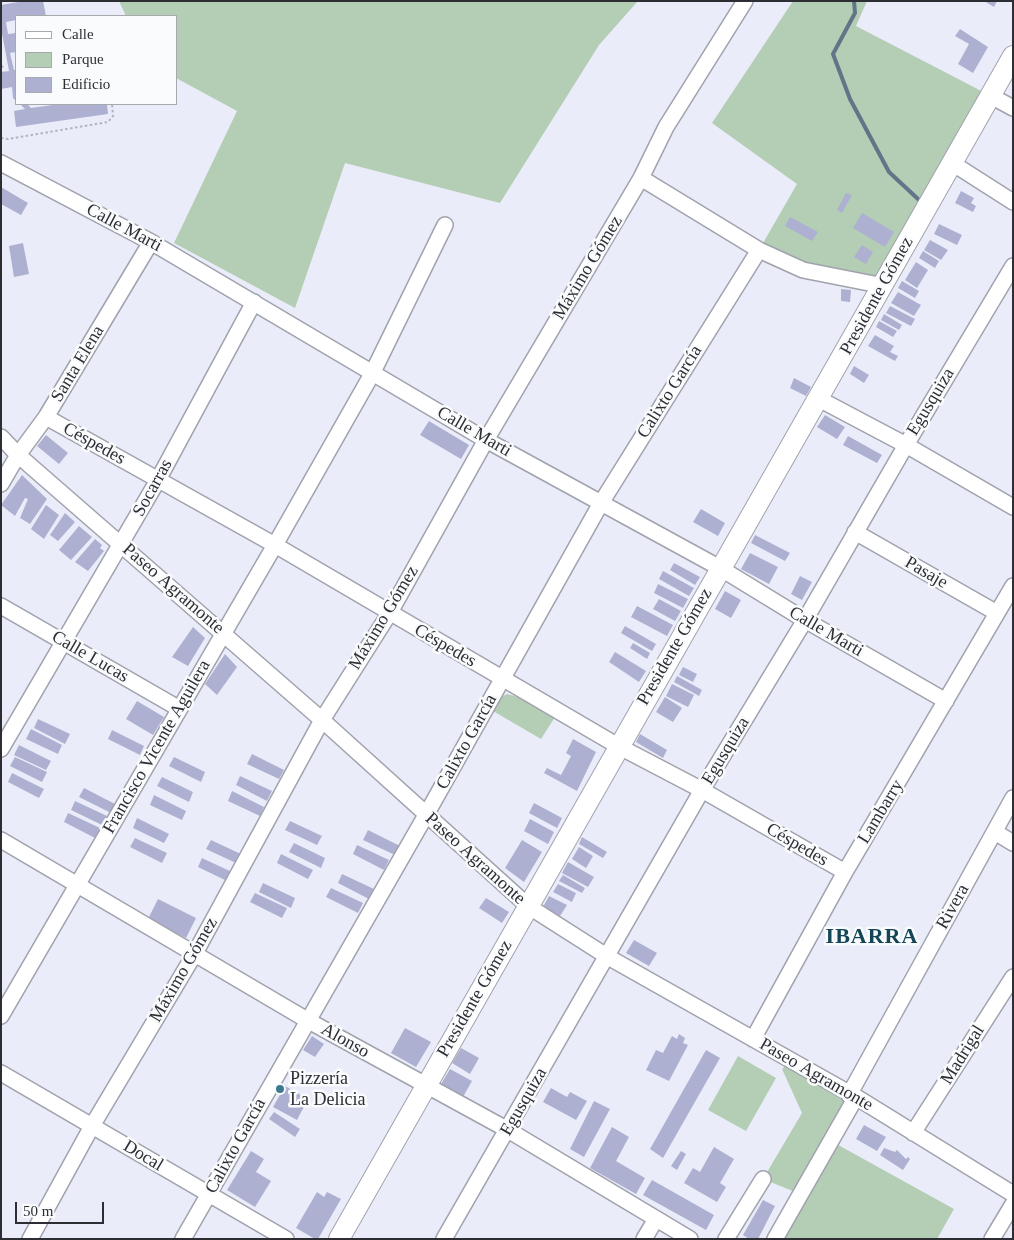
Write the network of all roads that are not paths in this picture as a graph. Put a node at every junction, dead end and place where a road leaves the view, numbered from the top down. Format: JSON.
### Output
{"nodes":[{"id":1,"x":745,"y":1,"type":"edge"},
{"id":2,"x":1013,"y":56,"type":"edge"},
{"id":3,"x":990,"y":96,"type":"junction"},
{"id":4,"x":1013,"y":108,"type":"edge"},
{"id":5,"x":1,"y":163,"type":"edge"},
{"id":6,"x":952,"y":163,"type":"junction"},
{"id":7,"x":641,"y":178,"type":"junction"},
{"id":8,"x":1013,"y":202,"type":"edge"},
{"id":9,"x":445,"y":225,"type":"dead end"},
{"id":10,"x":151,"y":242,"type":"junction"},
{"id":11,"x":759,"y":250,"type":"junction"},
{"id":12,"x":1013,"y":266,"type":"edge"},
{"id":13,"x":884,"y":286,"type":"junction"},
{"id":14,"x":254,"y":302,"type":"junction"},
{"id":15,"x":372,"y":374,"type":"junction"},
{"id":16,"x":819,"y":399,"type":"junction"},
{"id":17,"x":46,"y":417,"type":"junction"},
{"id":18,"x":1,"y":437,"type":"edge"},
{"id":19,"x":486,"y":440,"type":"junction"},
{"id":20,"x":906,"y":445,"type":"junction"},
{"id":21,"x":18,"y":455,"type":"junction"},
{"id":22,"x":158,"y":480,"type":"junction"},
{"id":23,"x":1,"y":484,"type":"edge"},
{"id":24,"x":601,"y":503,"type":"junction"},
{"id":25,"x":1013,"y":506,"type":"edge"},
{"id":26,"x":855,"y":532,"type":"junction"},
{"id":27,"x":121,"y":544,"type":"junction"},
{"id":28,"x":275,"y":545,"type":"junction"},
{"id":29,"x":720,"y":568,"type":"junction"},
{"id":30,"x":1013,"y":586,"type":"edge"},
{"id":31,"x":1,"y":606,"type":"edge"},
{"id":32,"x":997,"y":613,"type":"junction"},
{"id":33,"x":389,"y":614,"type":"junction"},
{"id":34,"x":805,"y":620,"type":"junction"},
{"id":35,"x":223,"y":632,"type":"junction"},
{"id":36,"x":63,"y":642,"type":"junction"},
{"id":37,"x":503,"y":679,"type":"junction"},
{"id":38,"x":946,"y":701,"type":"junction"},
{"id":39,"x":178,"y":708,"type":"junction"},
{"id":40,"x":322,"y":720,"type":"junction"},
{"id":41,"x":618,"y":746,"type":"junction"},
{"id":42,"x":1,"y":749,"type":"edge"},
{"id":43,"x":702,"y":790,"type":"junction"},
{"id":44,"x":1013,"y":798,"type":"edge"},
{"id":45,"x":426,"y":815,"type":"junction"},
{"id":46,"x":995,"y":832,"type":"junction"},
{"id":47,"x":1,"y":840,"type":"edge"},
{"id":48,"x":1013,"y":843,"type":"edge"},
{"id":49,"x":845,"y":872,"type":"junction"},
{"id":50,"x":77,"y":885,"type":"junction"},
{"id":51,"x":528,"y":906,"type":"junction"},
{"id":52,"x":194,"y":955,"type":"junction"},
{"id":53,"x":608,"y":957,"type":"junction"},
{"id":54,"x":1013,"y":976,"type":"edge"},
{"id":55,"x":1,"y":1016,"type":"edge"},
{"id":56,"x":306,"y":1020,"type":"junction"},
{"id":57,"x":753,"y":1039,"type":"junction"},
{"id":58,"x":1,"y":1073,"type":"edge"},
{"id":59,"x":426,"y":1087,"type":"junction"},
{"id":60,"x":852,"y":1096,"type":"junction"},
{"id":61,"x":92,"y":1126,"type":"junction"},
{"id":62,"x":508,"y":1130,"type":"junction"},
{"id":63,"x":913,"y":1133,"type":"junction"},
{"id":64,"x":763,"y":1179,"type":"dead end"},
{"id":65,"x":1013,"y":1194,"type":"edge"},
{"id":66,"x":208,"y":1195,"type":"junction"},
{"id":67,"x":1013,"y":1204,"type":"edge"},
{"id":68,"x":656,"y":1218,"type":"junction"},
{"id":69,"x":30,"y":1239,"type":"edge"},
{"id":70,"x":183,"y":1239,"type":"edge"},
{"id":71,"x":286,"y":1239,"type":"edge"},
{"id":72,"x":339,"y":1239,"type":"edge"},
{"id":73,"x":444,"y":1239,"type":"edge"},
{"id":74,"x":644,"y":1239,"type":"edge"},
{"id":75,"x":690,"y":1239,"type":"edge"},
{"id":76,"x":726,"y":1239,"type":"edge"},
{"id":77,"x":774,"y":1239,"type":"edge"},
{"id":78,"x":992,"y":1239,"type":"edge"}],
"edges":[{"from":1,"to":7,"type":"street","name":"Máximo Gómez"},
{"from":2,"to":3,"type":"main road","name":"Presidente Gómez"},
{"from":3,"to":4,"type":"street"},
{"from":3,"to":6,"type":"main road","name":"Presidente Gómez"},
{"from":5,"to":10,"type":"street","name":"Calle Marti"},
{"from":6,"to":8,"type":"street"},
{"from":6,"to":13,"type":"main road","name":"Presidente Gómez"},
{"from":7,"to":11,"type":"street"},
{"from":7,"to":19,"type":"street","name":"Máximo Gómez"},
{"from":9,"to":15,"type":"street","name":"Francisco Vicente Aguilera"},
{"from":10,"to":14,"type":"street","name":"Calle Marti"},
{"from":10,"to":17,"type":"street","name":"Santa Elena"},
{"from":11,"to":13,"type":"street"},
{"from":11,"to":24,"type":"street","name":"Calixto García"},
{"from":12,"to":20,"type":"street","name":"Egusquiza"},
{"from":13,"to":16,"type":"main road","name":"Presidente Gómez"},
{"from":14,"to":15,"type":"street","name":"Calle Marti"},
{"from":14,"to":22,"type":"street","name":"Socarras"},
{"from":15,"to":19,"type":"street","name":"Calle Marti"},
{"from":15,"to":28,"type":"street","name":"Francisco Vicente Aguilera"},
{"from":16,"to":20,"type":"street"},
{"from":16,"to":29,"type":"main road","name":"Presidente Gómez"},
{"from":17,"to":21,"type":"street","name":"Santa Elena"},
{"from":17,"to":22,"type":"street","name":"Céspedes"},
{"from":18,"to":21,"type":"street","name":"Paseo Agramonte"},
{"from":19,"to":24,"type":"street","name":"Calle Marti"},
{"from":19,"to":33,"type":"street","name":"Máximo Gómez"},
{"from":20,"to":25,"type":"street"},
{"from":20,"to":26,"type":"street","name":"Egusquiza"},
{"from":21,"to":23,"type":"street","name":"Santa Elena"},
{"from":21,"to":27,"type":"street","name":"Paseo Agramonte"},
{"from":22,"to":27,"type":"street","name":"Socarras"},
{"from":22,"to":28,"type":"street","name":"Céspedes"},
{"from":24,"to":29,"type":"street","name":"Calle Marti"},
{"from":24,"to":37,"type":"street","name":"Calixto García"},
{"from":26,"to":32,"type":"street","name":"Pasaje"},
{"from":26,"to":34,"type":"street","name":"Egusquiza"},
{"from":27,"to":35,"type":"street","name":"Paseo Agramonte"},
{"from":27,"to":36,"type":"street","name":"Socarras"},
{"from":28,"to":33,"type":"street","name":"Céspedes"},
{"from":28,"to":35,"type":"street","name":"Francisco Vicente Aguilera"},
{"from":29,"to":34,"type":"street","name":"Calle Marti"},
{"from":29,"to":41,"type":"main road","name":"Presidente Gómez"},
{"from":30,"to":32,"type":"street","name":"Lambarry"},
{"from":31,"to":36,"type":"street","name":"Calle Lucas"},
{"from":32,"to":38,"type":"street","name":"Lambarry"},
{"from":33,"to":37,"type":"street","name":"Céspedes"},
{"from":33,"to":40,"type":"street","name":"Máximo Gómez"},
{"from":34,"to":38,"type":"street","name":"Calle Marti"},
{"from":34,"to":43,"type":"street","name":"Egusquiza"},
{"from":35,"to":39,"type":"street","name":"Francisco Vicente Aguilera"},
{"from":35,"to":40,"type":"street","name":"Paseo Agramonte"},
{"from":36,"to":39,"type":"street","name":"Calle Lucas"},
{"from":36,"to":42,"type":"street","name":"Socarras"},
{"from":37,"to":41,"type":"street","name":"Céspedes"},
{"from":37,"to":45,"type":"street","name":"Calixto García"},
{"from":38,"to":49,"type":"street","name":"Lambarry"},
{"from":39,"to":50,"type":"street","name":"Francisco Vicente Aguilera"},
{"from":40,"to":45,"type":"street","name":"Paseo Agramonte"},
{"from":40,"to":52,"type":"street","name":"Máximo Gómez"},
{"from":41,"to":43,"type":"street","name":"Céspedes"},
{"from":41,"to":51,"type":"main road","name":"Presidente Gómez"},
{"from":43,"to":49,"type":"street","name":"Céspedes"},
{"from":43,"to":53,"type":"street","name":"Egusquiza"},
{"from":44,"to":46,"type":"street","name":"Rivera"},
{"from":45,"to":51,"type":"street","name":"Paseo Agramonte"},
{"from":45,"to":56,"type":"street","name":"Calixto García"},
{"from":46,"to":48,"type":"street"},
{"from":46,"to":60,"type":"street","name":"Rivera"},
{"from":47,"to":50,"type":"street","name":"Alonso"},
{"from":49,"to":57,"type":"street","name":"Lambarry"},
{"from":50,"to":52,"type":"street","name":"Alonso"},
{"from":50,"to":55,"type":"street","name":"Francisco Vicente Aguilera"},
{"from":51,"to":53,"type":"street","name":"Paseo Agramonte"},
{"from":51,"to":59,"type":"main road","name":"Presidente Gómez"},
{"from":52,"to":56,"type":"street","name":"Alonso"},
{"from":52,"to":61,"type":"street","name":"Máximo Gómez"},
{"from":53,"to":57,"type":"street","name":"Paseo Agramonte"},
{"from":53,"to":62,"type":"street","name":"Egusquiza"},
{"from":54,"to":63,"type":"street","name":"Madrigal"},
{"from":56,"to":59,"type":"street","name":"Alonso"},
{"from":56,"to":66,"type":"street","name":"Calixto García"},
{"from":57,"to":60,"type":"street","name":"Paseo Agramonte"},
{"from":58,"to":61,"type":"street","name":"Docal"},
{"from":59,"to":62,"type":"street","name":"Alonso"},
{"from":59,"to":72,"type":"main road","name":"Presidente Gómez"},
{"from":60,"to":63,"type":"street","name":"Paseo Agramonte"},
{"from":60,"to":77,"type":"street","name":"Rivera"},
{"from":61,"to":66,"type":"street","name":"Docal"},
{"from":61,"to":69,"type":"street","name":"Máximo Gómez"},
{"from":62,"to":68,"type":"street","name":"Alonso"},
{"from":62,"to":73,"type":"street","name":"Egusquiza"},
{"from":63,"to":65,"type":"street","name":"Paseo Agramonte"},
{"from":64,"to":76,"type":"street"},
{"from":66,"to":70,"type":"street","name":"Calixto García"},
{"from":66,"to":71,"type":"street","name":"Docal"},
{"from":67,"to":78,"type":"street"},
{"from":68,"to":74,"type":"street"},
{"from":68,"to":75,"type":"street","name":"Alonso"}]}
